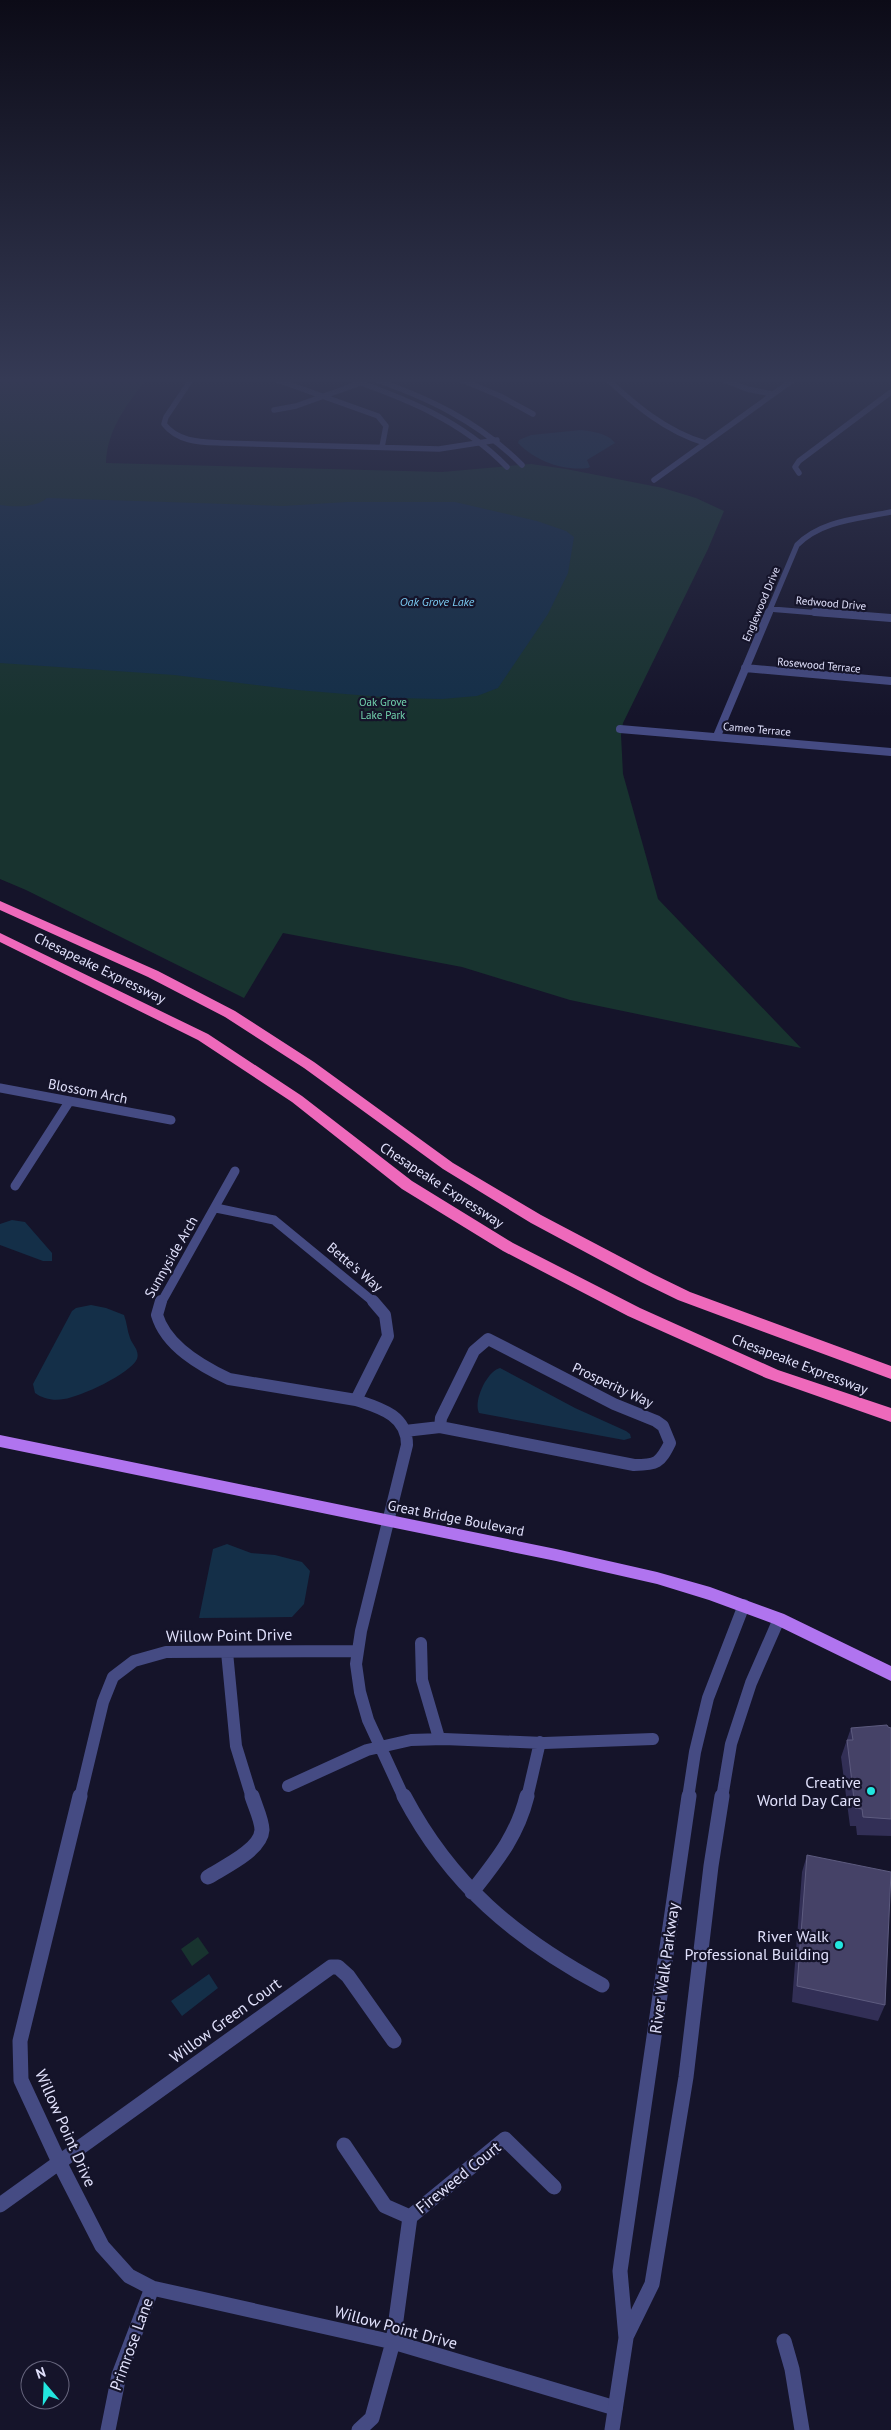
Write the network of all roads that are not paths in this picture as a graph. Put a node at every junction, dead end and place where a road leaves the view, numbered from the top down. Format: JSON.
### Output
{"nodes":[{"id":1,"x":891,"y":512,"type":"edge"},
{"id":2,"x":770,"y":608,"type":"junction"},
{"id":3,"x":891,"y":618,"type":"edge"},
{"id":4,"x":745,"y":668,"type":"junction"},
{"id":5,"x":891,"y":681,"type":"edge"},
{"id":6,"x":620,"y":729,"type":"dead end"},
{"id":7,"x":717,"y":736,"type":"junction"},
{"id":8,"x":891,"y":752,"type":"edge"},
{"id":9,"x":0,"y":905,"type":"edge"},
{"id":10,"x":0,"y":937,"type":"edge"},
{"id":11,"x":0,"y":1088,"type":"edge"},
{"id":12,"x":69,"y":1102,"type":"junction"},
{"id":13,"x":171,"y":1120,"type":"dead end"},
{"id":14,"x":235,"y":1171,"type":"dead end"},
{"id":15,"x":15,"y":1186,"type":"dead end"},
{"id":16,"x":216,"y":1208,"type":"junction"},
{"id":17,"x":891,"y":1373,"type":"edge"},
{"id":18,"x":356,"y":1400,"type":"junction"},
{"id":19,"x":891,"y":1415,"type":"edge"},
{"id":20,"x":440,"y":1427,"type":"junction"},
{"id":21,"x":405,"y":1431,"type":"junction"},
{"id":22,"x":0,"y":1441,"type":"edge"},
{"id":23,"x":386,"y":1522,"type":"junction"},
{"id":24,"x":744,"y":1605,"type":"junction"},
{"id":25,"x":779,"y":1619,"type":"junction"},
{"id":26,"x":421,"y":1642,"type":"dead end"},
{"id":27,"x":357,"y":1651,"type":"junction"},
{"id":28,"x":227,"y":1652,"type":"junction"},
{"id":29,"x":891,"y":1674,"type":"edge"},
{"id":30,"x":439,"y":1738,"type":"junction"},
{"id":31,"x":654,"y":1738,"type":"dead end"},
{"id":32,"x":540,"y":1742,"type":"junction"},
{"id":33,"x":379,"y":1746,"type":"junction"},
{"id":34,"x":288,"y":1786,"type":"dead end"},
{"id":35,"x":208,"y":1877,"type":"dead end"},
{"id":36,"x":472,"y":1892,"type":"junction"},
{"id":37,"x":602,"y":1985,"type":"dead end"},
{"id":38,"x":394,"y":2041,"type":"dead end"},
{"id":39,"x":344,"y":2145,"type":"dead end"},
{"id":40,"x":59,"y":2162,"type":"junction"},
{"id":41,"x":554,"y":2187,"type":"dead end"},
{"id":42,"x":0,"y":2205,"type":"edge"},
{"id":43,"x":410,"y":2217,"type":"junction"},
{"id":44,"x":152,"y":2288,"type":"junction"},
{"id":45,"x":626,"y":2338,"type":"junction"},
{"id":46,"x":784,"y":2341,"type":"dead end"},
{"id":47,"x":393,"y":2342,"type":"junction"},
{"id":48,"x":615,"y":2408,"type":"junction"},
{"id":49,"x":108,"y":2430,"type":"edge"},
{"id":50,"x":359,"y":2430,"type":"edge"},
{"id":51,"x":612,"y":2430,"type":"edge"},
{"id":52,"x":802,"y":2430,"type":"edge"}],
"edges":[{"from":1,"to":2,"type":"street","name":"Englewood Drive"},
{"from":2,"to":3,"type":"street","name":"Redwood Drive"},
{"from":2,"to":4,"type":"street","name":"Englewood Drive"},
{"from":4,"to":5,"type":"street","name":"Rosewood Terrace"},
{"from":4,"to":7,"type":"street","name":"Englewood Drive"},
{"from":6,"to":7,"type":"street","name":"Cameo Terrace"},
{"from":7,"to":8,"type":"street","name":"Cameo Terrace"},
{"from":9,"to":17,"type":"highway","name":"Chesapeake Expressway"},
{"from":10,"to":19,"type":"highway","name":"Chesapeake Expressway"},
{"from":11,"to":12,"type":"street","name":"Blossom Arch"},
{"from":12,"to":13,"type":"street","name":"Blossom Arch"},
{"from":12,"to":15,"type":"street"},
{"from":14,"to":16,"type":"street","name":"Sunnyside Arch"},
{"from":16,"to":18,"type":"street","name":"Bette's Way"},
{"from":16,"to":18,"type":"street","name":"Sunnyside Arch"},
{"from":18,"to":21,"type":"street"},
{"from":20,"to":20,"type":"street","name":"Prosperity Way"},
{"from":20,"to":21,"type":"street","name":"Prosperity Way"},
{"from":21,"to":23,"type":"street"},
{"from":22,"to":23,"type":"main road","name":"Great Bridge Boulevard"},
{"from":23,"to":24,"type":"main road","name":"Great Bridge Boulevard"},
{"from":23,"to":27,"type":"street"},
{"from":24,"to":25,"type":"main road","name":"Great Bridge Boulevard"},
{"from":24,"to":45,"type":"street","name":"River Walk Parkway"},
{"from":25,"to":29,"type":"main road","name":"Great Bridge Boulevard"},
{"from":25,"to":45,"type":"street","name":"River Walk Parkway"},
{"from":26,"to":30,"type":"street"},
{"from":27,"to":28,"type":"street","name":"Willow Point Drive"},
{"from":27,"to":33,"type":"street"},
{"from":28,"to":35,"type":"street"},
{"from":28,"to":40,"type":"street","name":"Willow Point Drive"},
{"from":30,"to":32,"type":"street"},
{"from":30,"to":33,"type":"street"},
{"from":31,"to":32,"type":"street"},
{"from":32,"to":36,"type":"street"},
{"from":33,"to":34,"type":"street"},
{"from":33,"to":36,"type":"street"},
{"from":36,"to":37,"type":"street"},
{"from":38,"to":40,"type":"street","name":"Willow Green Court"},
{"from":39,"to":43,"type":"street"},
{"from":40,"to":42,"type":"street"},
{"from":40,"to":44,"type":"street","name":"Willow Point Drive"},
{"from":41,"to":43,"type":"street","name":"Fireweed Court"},
{"from":43,"to":47,"type":"street","name":"Fireweed Court"},
{"from":44,"to":47,"type":"street","name":"Willow Point Drive"},
{"from":44,"to":49,"type":"street","name":"Primrose Lane"},
{"from":45,"to":48,"type":"street","name":"River Walk Parkway"},
{"from":46,"to":52,"type":"street"},
{"from":47,"to":48,"type":"street","name":"Willow Point Drive"},
{"from":47,"to":50,"type":"street"},
{"from":48,"to":51,"type":"street","name":"River Walk Parkway"}]}
